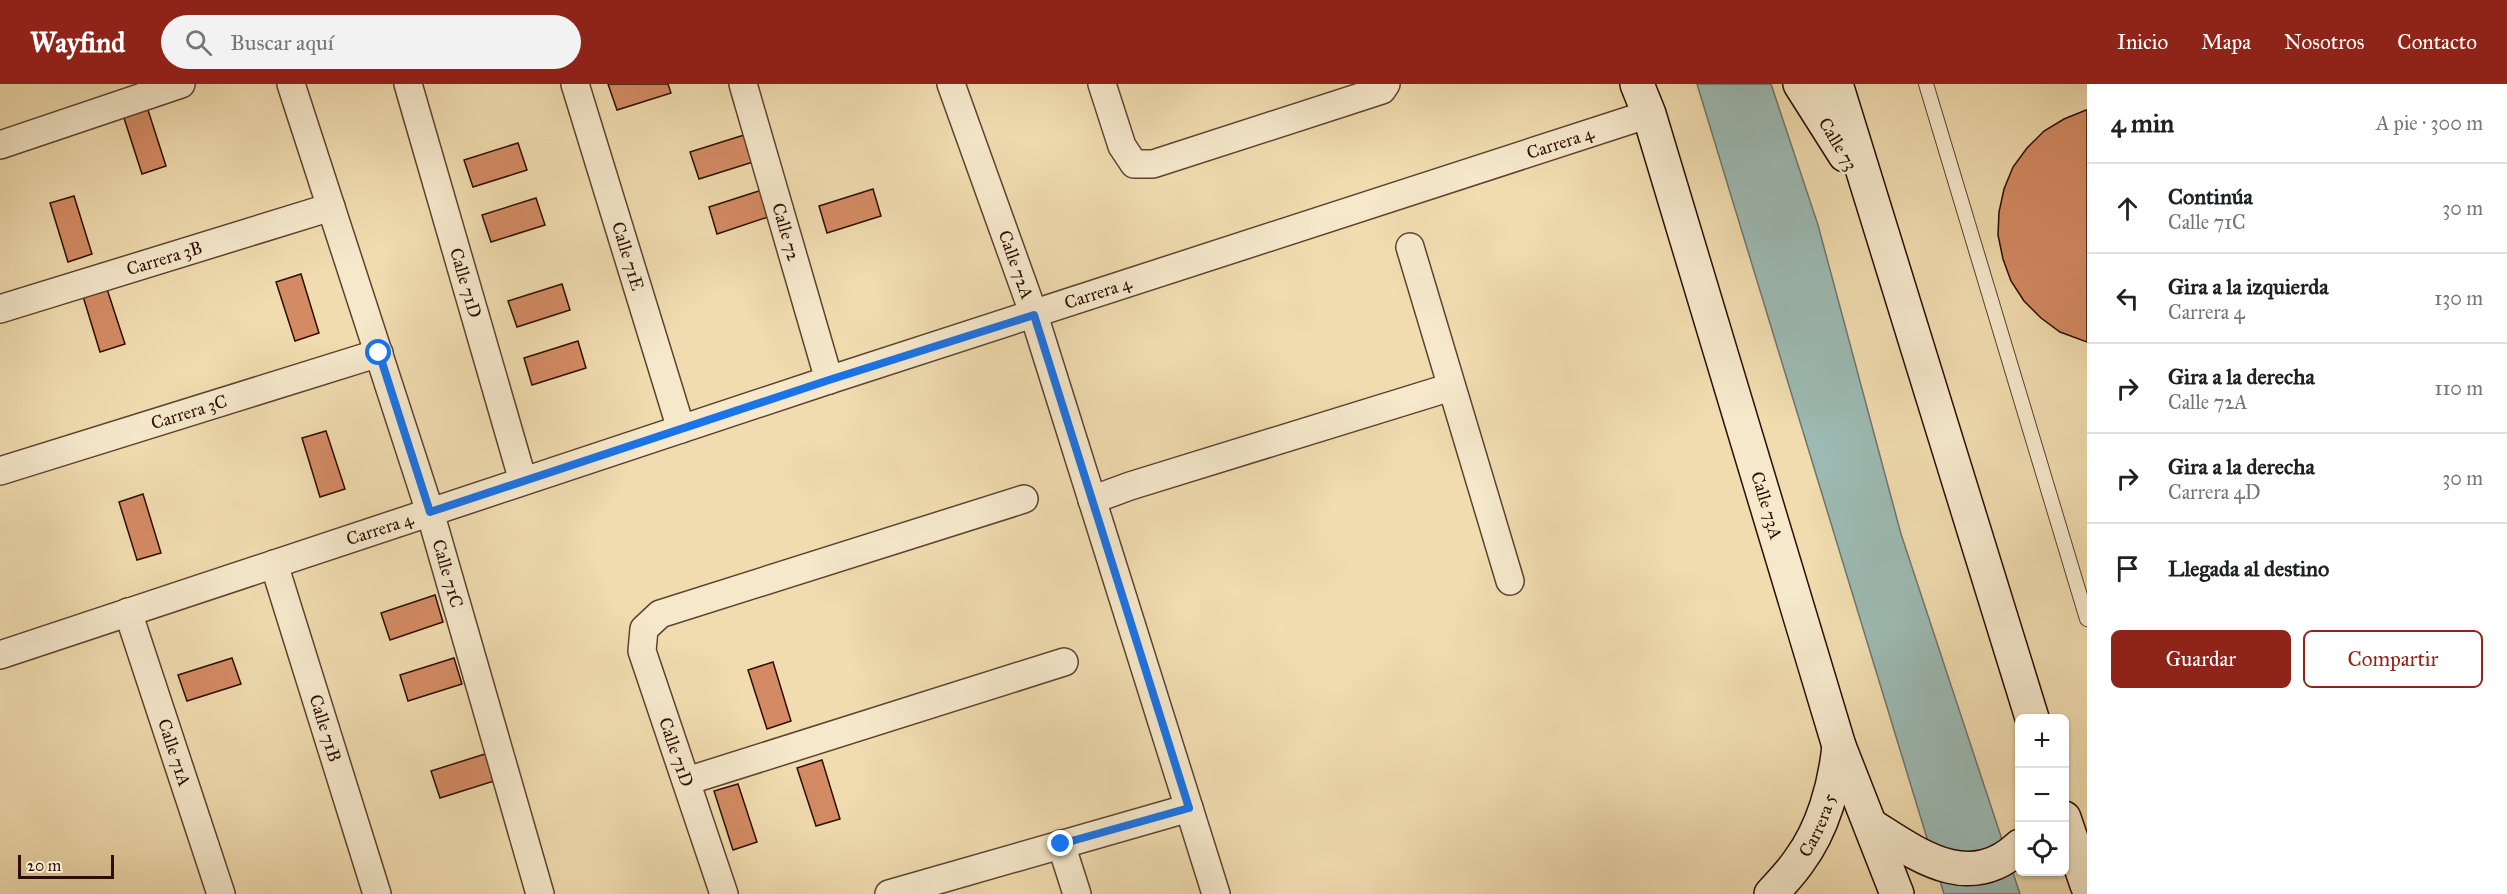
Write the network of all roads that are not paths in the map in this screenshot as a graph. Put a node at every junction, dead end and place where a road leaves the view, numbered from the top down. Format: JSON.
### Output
{"nodes":[{"id":1,"x":181,"y":84,"type":"edge"},
{"id":2,"x":291,"y":84,"type":"edge"},
{"id":3,"x":408,"y":84,"type":"edge"},
{"id":4,"x":575,"y":84,"type":"edge"},
{"id":5,"x":743,"y":84,"type":"edge"},
{"id":6,"x":951,"y":84,"type":"edge"},
{"id":7,"x":1102,"y":84,"type":"edge"},
{"id":8,"x":1386,"y":84,"type":"edge"},
{"id":9,"x":1637,"y":84,"type":"edge"},
{"id":10,"x":1800,"y":84,"type":"edge"},
{"id":11,"x":1836,"y":84,"type":"edge"},
{"id":12,"x":1926,"y":84,"type":"edge"},
{"id":13,"x":1649,"y":114,"type":"junction"},
{"id":14,"x":0,"y":146,"type":"edge"},
{"id":15,"x":1873,"y":206,"type":"junction"},
{"id":16,"x":331,"y":207,"type":"junction"},
{"id":17,"x":1410,"y":247,"type":"dead end"},
{"id":18,"x":0,"y":309,"type":"edge"},
{"id":19,"x":1034,"y":315,"type":"junction"},
{"id":20,"x":379,"y":353,"type":"junction"},
{"id":21,"x":829,"y":380,"type":"junction"},
{"id":22,"x":1451,"y":387,"type":"junction"},
{"id":23,"x":681,"y":429,"type":"junction"},
{"id":24,"x":0,"y":471,"type":"edge"},
{"id":25,"x":523,"y":481,"type":"junction"},
{"id":26,"x":1024,"y":499,"type":"dead end"},
{"id":27,"x":1092,"y":500,"type":"junction"},
{"id":28,"x":430,"y":512,"type":"junction"},
{"id":29,"x":274,"y":564,"type":"junction"},
{"id":30,"x":1510,"y":581,"type":"dead end"},
{"id":31,"x":128,"y":612,"type":"junction"},
{"id":32,"x":2087,"y":619,"type":"edge"},
{"id":33,"x":0,"y":655,"type":"edge"},
{"id":34,"x":1064,"y":662,"type":"dead end"},
{"id":35,"x":2031,"y":714,"type":"edge"},
{"id":36,"x":1839,"y":746,"type":"junction"},
{"id":37,"x":687,"y":781,"type":"junction"},
{"id":38,"x":1189,"y":808,"type":"junction"},
{"id":39,"x":2065,"y":822,"type":"edge"},
{"id":40,"x":1872,"y":826,"type":"junction"},
{"id":41,"x":1061,"y":844,"type":"junction"},
{"id":42,"x":2015,"y":849,"type":"edge"},
{"id":43,"x":2087,"y":885,"type":"edge"},
{"id":44,"x":898,"y":893,"type":"edge"},
{"id":45,"x":221,"y":894,"type":"edge"},
{"id":46,"x":377,"y":894,"type":"edge"},
{"id":47,"x":540,"y":894,"type":"edge"},
{"id":48,"x":724,"y":894,"type":"edge"},
{"id":49,"x":1077,"y":894,"type":"edge"},
{"id":50,"x":1216,"y":894,"type":"edge"},
{"id":51,"x":1771,"y":894,"type":"edge"},
{"id":52,"x":1897,"y":894,"type":"edge"}],
"edges":[{"from":1,"to":14,"type":"street"},
{"from":2,"to":16,"type":"street","name":"Calle 71C"},
{"from":3,"to":25,"type":"street","name":"Calle 71D"},
{"from":4,"to":23,"type":"street","name":"Calle 71E"},
{"from":5,"to":21,"type":"street","name":"Calle 72"},
{"from":6,"to":19,"type":"street","name":"Calle 72A"},
{"from":7,"to":8,"type":"street"},
{"from":9,"to":13,"type":"main road"},
{"from":10,"to":15,"type":"main road","name":"Calle 73"},
{"from":11,"to":15,"type":"main road"},
{"from":12,"to":32,"type":"lane"},
{"from":13,"to":19,"type":"street","name":"Carrera 4"},
{"from":13,"to":36,"type":"main road","name":"Calle 73A"},
{"from":15,"to":35,"type":"main road"},
{"from":16,"to":18,"type":"street","name":"Carrera 3B"},
{"from":16,"to":20,"type":"street","name":"Calle 71C"},
{"from":17,"to":22,"type":"street"},
{"from":19,"to":21,"type":"street","name":"Carrera 4"},
{"from":19,"to":27,"type":"street","name":"Calle 72A"},
{"from":20,"to":24,"type":"street","name":"Carrera 3C"},
{"from":20,"to":28,"type":"street","name":"Calle 71C"},
{"from":21,"to":23,"type":"street","name":"Carrera 4"},
{"from":22,"to":27,"type":"street"},
{"from":22,"to":30,"type":"street"},
{"from":23,"to":25,"type":"street","name":"Carrera 4"},
{"from":25,"to":28,"type":"street","name":"Carrera 4"},
{"from":26,"to":37,"type":"street","name":"Calle 71D"},
{"from":27,"to":38,"type":"street","name":"Calle 72A"},
{"from":28,"to":29,"type":"street","name":"Carrera 4"},
{"from":28,"to":47,"type":"street","name":"Calle 71C"},
{"from":29,"to":31,"type":"street","name":"Carrera 4"},
{"from":29,"to":46,"type":"street","name":"Calle 71B"},
{"from":31,"to":33,"type":"street","name":"Carrera 4"},
{"from":31,"to":45,"type":"street","name":"Calle 71A"},
{"from":34,"to":37,"type":"street"},
{"from":36,"to":40,"type":"main road","name":"Calle 73A"},
{"from":36,"to":51,"type":"main road","name":"Carrera 5"},
{"from":37,"to":48,"type":"street","name":"Calle 71D"},
{"from":38,"to":41,"type":"street"},
{"from":38,"to":50,"type":"street","name":"Calle 72A"},
{"from":39,"to":43,"type":"main road"},
{"from":40,"to":42,"type":"main road"},
{"from":40,"to":52,"type":"main road","name":"Calle 73A"},
{"from":41,"to":44,"type":"street"},
{"from":41,"to":49,"type":"street"}]}
